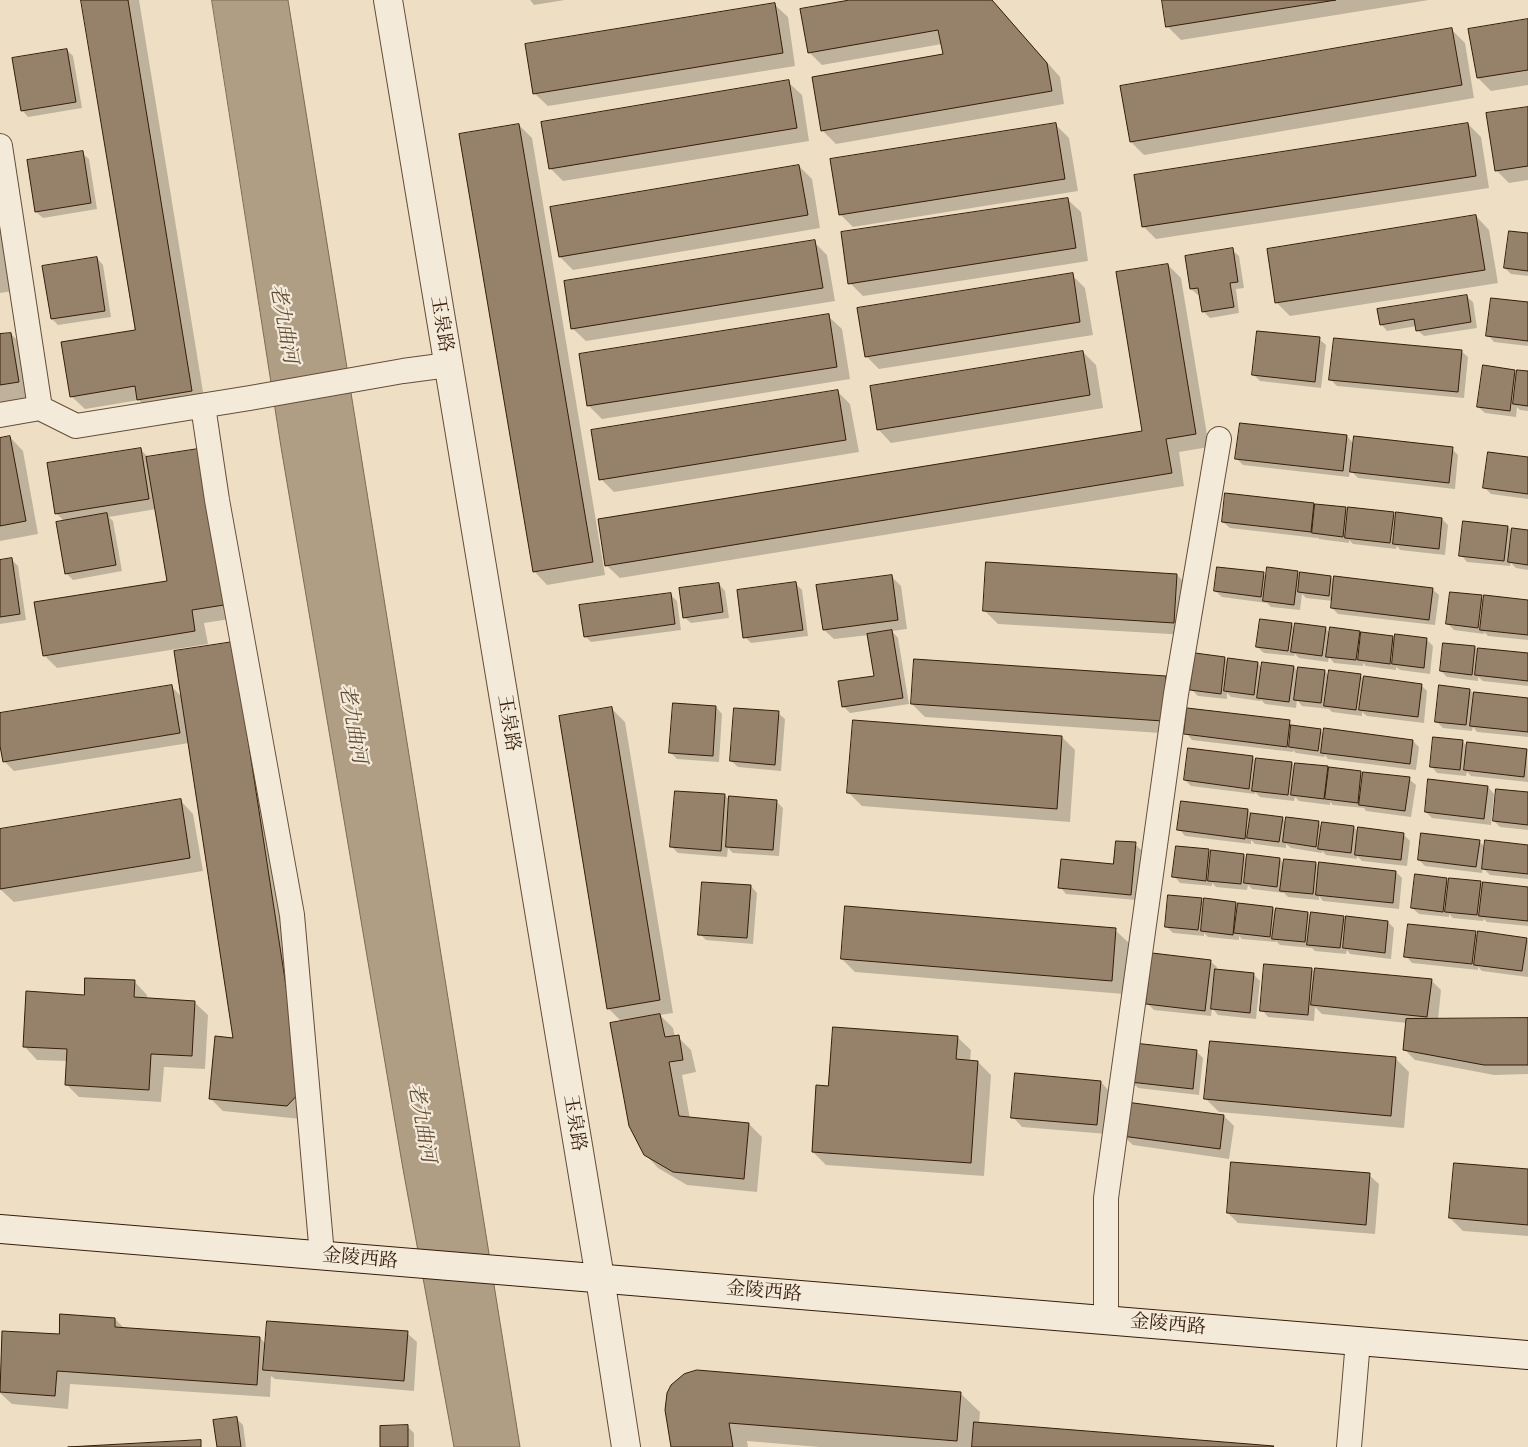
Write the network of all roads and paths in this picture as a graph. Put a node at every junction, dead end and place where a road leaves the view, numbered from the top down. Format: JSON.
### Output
{"nodes":[{"id":1,"x":388,"y":0,"type":"edge"},
{"id":2,"x":0,"y":146,"type":"edge"},
{"id":3,"x":448,"y":365,"type":"junction"},
{"id":4,"x":203,"y":406,"type":"junction"},
{"id":5,"x":40,"y":408,"type":"junction"},
{"id":6,"x":0,"y":415,"type":"edge"},
{"id":7,"x":1219,"y":439,"type":"dead end"},
{"id":8,"x":0,"y":1229,"type":"edge"},
{"id":9,"x":322,"y":1255,"type":"junction"},
{"id":10,"x":600,"y":1278,"type":"junction"},
{"id":11,"x":1106,"y":1320,"type":"junction"},
{"id":12,"x":1358,"y":1341,"type":"junction"},
{"id":13,"x":1528,"y":1355,"type":"edge"},
{"id":14,"x":626,"y":1447,"type":"edge"},
{"id":15,"x":1349,"y":1447,"type":"edge"}],
"edges":[{"from":1,"to":3,"type":"main road","name":"玉泉路"},
{"from":2,"to":5,"type":"street"},
{"from":3,"to":4,"type":"street"},
{"from":3,"to":10,"type":"main road","name":"玉泉路"},
{"from":4,"to":5,"type":"street"},
{"from":4,"to":9,"type":"street"},
{"from":5,"to":6,"type":"street"},
{"from":7,"to":11,"type":"street"},
{"from":8,"to":9,"type":"main road","name":"金陵西路"},
{"from":9,"to":10,"type":"main road","name":"金陵西路"},
{"from":10,"to":11,"type":"main road","name":"金陵西路"},
{"from":10,"to":14,"type":"main road","name":"玉泉路"},
{"from":11,"to":12,"type":"main road","name":"金陵西路"},
{"from":12,"to":13,"type":"main road","name":"金陵西路"},
{"from":12,"to":15,"type":"street"}]}
